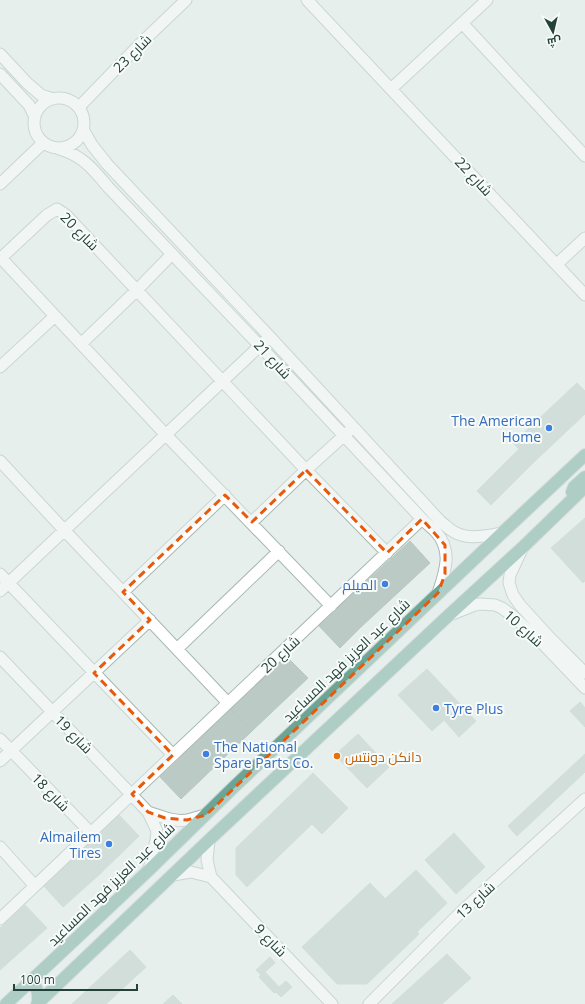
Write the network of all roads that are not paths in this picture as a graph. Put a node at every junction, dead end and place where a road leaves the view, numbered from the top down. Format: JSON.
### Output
{"nodes":[{"id":1,"x":186,"y":0,"type":"edge"},
{"id":2,"x":307,"y":0,"type":"edge"},
{"id":3,"x":487,"y":0,"type":"edge"},
{"id":4,"x":462,"y":23,"type":"junction"},
{"id":5,"x":0,"y":54,"type":"edge"},
{"id":6,"x":0,"y":74,"type":"edge"},
{"id":7,"x":391,"y":89,"type":"junction"},
{"id":8,"x":53,"y":99,"type":"junction"},
{"id":9,"x":79,"y":107,"type":"junction"},
{"id":10,"x":35,"y":117,"type":"junction"},
{"id":11,"x":84,"y":131,"type":"junction"},
{"id":12,"x":43,"y":143,"type":"junction"},
{"id":13,"x":59,"y":149,"type":"junction"},
{"id":14,"x":585,"y":156,"type":"edge"},
{"id":15,"x":0,"y":184,"type":"edge"},
{"id":16,"x":585,"y":238,"type":"edge"},
{"id":17,"x":172,"y":254,"type":"junction"},
{"id":18,"x":0,"y":258,"type":"edge"},
{"id":19,"x":557,"y":264,"type":"junction"},
{"id":20,"x":138,"y":290,"type":"junction"},
{"id":21,"x":585,"y":295,"type":"edge"},
{"id":22,"x":55,"y":316,"type":"junction"},
{"id":23,"x":270,"y":337,"type":"junction"},
{"id":24,"x":81,"y":344,"type":"junction"},
{"id":25,"x":260,"y":346,"type":"junction"},
{"id":26,"x":0,"y":367,"type":"edge"},
{"id":27,"x":223,"y":382,"type":"junction"},
{"id":28,"x":353,"y":427,"type":"junction"},
{"id":29,"x":166,"y":435,"type":"junction"},
{"id":30,"x":344,"y":435,"type":"junction"},
{"id":31,"x":585,"y":454,"type":"edge"},
{"id":32,"x":0,"y":461,"type":"edge"},
{"id":33,"x":306,"y":470,"type":"junction"},
{"id":34,"x":585,"y":477,"type":"edge"},
{"id":35,"x":585,"y":487,"type":"edge"},
{"id":36,"x":225,"y":495,"type":"junction"},
{"id":37,"x":566,"y":506,"type":"junction"},
{"id":38,"x":422,"y":519,"type":"junction"},
{"id":39,"x":252,"y":522,"type":"junction"},
{"id":40,"x":65,"y":530,"type":"junction"},
{"id":41,"x":502,"y":532,"type":"junction"},
{"id":42,"x":522,"y":548,"type":"junction"},
{"id":43,"x":279,"y":551,"type":"junction"},
{"id":44,"x":388,"y":553,"type":"junction"},
{"id":45,"x":0,"y":574,"type":"edge"},
{"id":46,"x":8,"y":583,"type":"junction"},
{"id":47,"x":0,"y":591,"type":"edge"},
{"id":48,"x":123,"y":592,"type":"junction"},
{"id":49,"x":438,"y":592,"type":"junction"},
{"id":50,"x":331,"y":606,"type":"junction"},
{"id":51,"x":449,"y":615,"type":"junction"},
{"id":52,"x":150,"y":620,"type":"junction"},
{"id":53,"x":177,"y":649,"type":"junction"},
{"id":54,"x":0,"y":656,"type":"edge"},
{"id":55,"x":94,"y":673,"type":"junction"},
{"id":56,"x":585,"y":673,"type":"edge"},
{"id":57,"x":585,"y":688,"type":"edge"},
{"id":58,"x":228,"y":703,"type":"junction"},
{"id":59,"x":53,"y":712,"type":"junction"},
{"id":60,"x":0,"y":739,"type":"edge"},
{"id":61,"x":11,"y":750,"type":"junction"},
{"id":62,"x":173,"y":755,"type":"junction"},
{"id":63,"x":0,"y":761,"type":"edge"},
{"id":64,"x":132,"y":794,"type":"junction"},
{"id":65,"x":585,"y":799,"type":"edge"},
{"id":66,"x":148,"y":812,"type":"junction"},
{"id":67,"x":206,"y":814,"type":"junction"},
{"id":68,"x":91,"y":833,"type":"junction"},
{"id":69,"x":209,"y":840,"type":"junction"},
{"id":70,"x":0,"y":846,"type":"edge"},
{"id":71,"x":149,"y":870,"type":"junction"},
{"id":72,"x":173,"y":875,"type":"junction"},
{"id":73,"x":211,"y":877,"type":"junction"},
{"id":74,"x":35,"y":886,"type":"junction"},
{"id":75,"x":0,"y":919,"type":"edge"},
{"id":76,"x":50,"y":963,"type":"junction"},
{"id":77,"x":61,"y":982,"type":"junction"},
{"id":78,"x":26,"y":985,"type":"junction"},
{"id":79,"x":38,"y":1003,"type":"edge"},
{"id":80,"x":6,"y":1004,"type":"edge"},
{"id":81,"x":332,"y":1004,"type":"edge"},
{"id":82,"x":368,"y":1004,"type":"edge"}],
"edges":[{"from":1,"to":9,"type":"street","name":"شارع 23"},
{"from":2,"to":7,"type":"street","name":"شارع 22"},
{"from":3,"to":4,"type":"street"},
{"from":4,"to":7,"type":"street"},
{"from":4,"to":14,"type":"street"},
{"from":5,"to":8,"type":"street"},
{"from":6,"to":10,"type":"street"},
{"from":7,"to":19,"type":"street","name":"شارع 22"},
{"from":8,"to":9,"type":"street"},
{"from":8,"to":10,"type":"street"},
{"from":9,"to":11,"type":"street"},
{"from":10,"to":12,"type":"street"},
{"from":11,"to":13,"type":"street"},
{"from":11,"to":23,"type":"street","name":"شارع 21"},
{"from":12,"to":13,"type":"street"},
{"from":12,"to":15,"type":"street"},
{"from":13,"to":17,"type":"street","name":"شارع 21"},
{"from":16,"to":19,"type":"street"},
{"from":17,"to":20,"type":"street"},
{"from":17,"to":25,"type":"street","name":"شارع 21"},
{"from":18,"to":20,"type":"street","name":"شارع 20"},
{"from":18,"to":22,"type":"street","name":"شارع 20"},
{"from":19,"to":21,"type":"street","name":"شارع 22"},
{"from":20,"to":24,"type":"street"},
{"from":20,"to":27,"type":"street","name":"شارع 20"},
{"from":22,"to":24,"type":"street","name":"شارع 20"},
{"from":22,"to":26,"type":"street"},
{"from":23,"to":25,"type":"street"},
{"from":23,"to":28,"type":"street","name":"شارع 21"},
{"from":24,"to":29,"type":"street","name":"شارع 20"},
{"from":25,"to":27,"type":"street"},
{"from":25,"to":30,"type":"street","name":"شارع 21"},
{"from":27,"to":29,"type":"street"},
{"from":27,"to":33,"type":"street","name":"شارع 20"},
{"from":28,"to":30,"type":"street"},
{"from":28,"to":41,"type":"street","name":"شارع 21"},
{"from":29,"to":36,"type":"street","name":"شارع 20"},
{"from":29,"to":40,"type":"street"},
{"from":30,"to":33,"type":"street"},
{"from":30,"to":38,"type":"street","name":"شارع 21"},
{"from":31,"to":41,"type":"main road","name":"شارع عبد العزيز فهد المساعيد"},
{"from":32,"to":40,"type":"street"},
{"from":33,"to":39,"type":"street"},
{"from":33,"to":44,"type":"street","name":"شارع 20"},
{"from":34,"to":37,"type":"main road"},
{"from":35,"to":37,"type":"main road"},
{"from":36,"to":39,"type":"street","name":"شارع 20"},
{"from":36,"to":48,"type":"street"},
{"from":37,"to":42,"type":"main road"},
{"from":38,"to":44,"type":"street","name":"شارع 20"},
{"from":38,"to":49,"type":"street","name":"شارع 21"},
{"from":39,"to":43,"type":"street","name":"شارع 20"},
{"from":40,"to":46,"type":"street"},
{"from":40,"to":48,"type":"street"},
{"from":41,"to":49,"type":"main road","name":"شارع عبد العزيز فهد المساعيد"},
{"from":42,"to":51,"type":"main road"},
{"from":42,"to":56,"type":"street","name":"شارع 10"},
{"from":43,"to":50,"type":"street","name":"شارع 20"},
{"from":43,"to":53,"type":"street"},
{"from":44,"to":50,"type":"street","name":"شارع 20"},
{"from":45,"to":46,"type":"street"},
{"from":46,"to":47,"type":"street"},
{"from":46,"to":55,"type":"street"},
{"from":48,"to":52,"type":"street"},
{"from":49,"to":67,"type":"main road","name":"شارع عبد العزيز فهد المساعيد"},
{"from":50,"to":58,"type":"street","name":"شارع 20"},
{"from":51,"to":57,"type":"street","name":"شارع 10"},
{"from":51,"to":69,"type":"main road"},
{"from":52,"to":53,"type":"street"},
{"from":52,"to":55,"type":"street"},
{"from":53,"to":58,"type":"street"},
{"from":54,"to":59,"type":"street","name":"شارع 19"},
{"from":55,"to":59,"type":"street"},
{"from":55,"to":62,"type":"street"},
{"from":58,"to":62,"type":"street","name":"شارع 20"},
{"from":59,"to":61,"type":"street"},
{"from":59,"to":64,"type":"street","name":"شارع 19"},
{"from":60,"to":61,"type":"street","name":"شارع 18"},
{"from":61,"to":63,"type":"street"},
{"from":61,"to":68,"type":"street","name":"شارع 18"},
{"from":62,"to":64,"type":"street","name":"شارع 20"},
{"from":64,"to":66,"type":"street","name":"شارع 19"},
{"from":64,"to":68,"type":"street"},
{"from":65,"to":82,"type":"street","name":"شارع 13"},
{"from":66,"to":67,"type":"street","name":"شارع 19"},
{"from":66,"to":71,"type":"street","name":"شارع 19"},
{"from":67,"to":71,"type":"main road","name":"شارع عبد العزيز فهد المساعيد"},
{"from":68,"to":74,"type":"street"},
{"from":69,"to":72,"type":"main road"},
{"from":69,"to":73,"type":"street"},
{"from":70,"to":74,"type":"street"},
{"from":71,"to":76,"type":"main road","name":"شارع عبد العزيز فهد المساعيد"},
{"from":72,"to":73,"type":"street"},
{"from":72,"to":77,"type":"main road"},
{"from":73,"to":81,"type":"street","name":"شارع 9"},
{"from":74,"to":75,"type":"street"},
{"from":76,"to":77,"type":"main road"},
{"from":76,"to":78,"type":"main road","name":"شارع عبد العزيز فهد المساعيد"},
{"from":77,"to":79,"type":"main road"},
{"from":78,"to":79,"type":"main road"},
{"from":78,"to":80,"type":"main road","name":"شارع عبد العزيز فهد المساعيد"}]}
